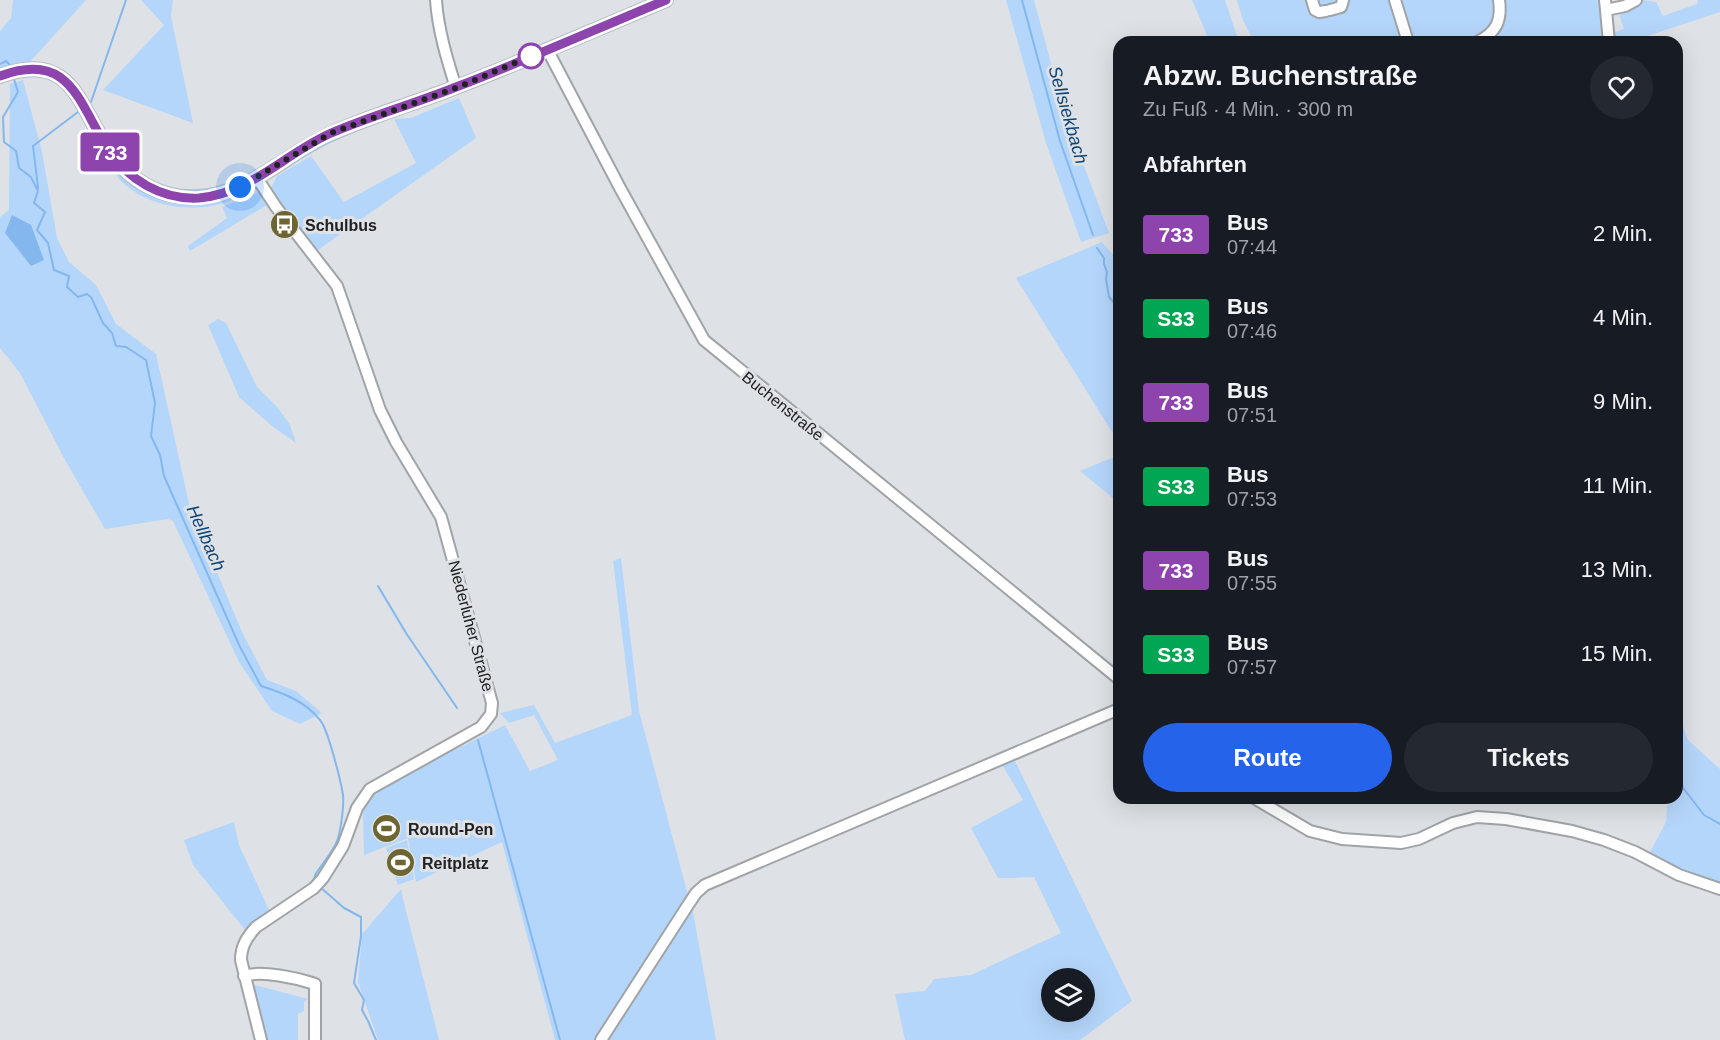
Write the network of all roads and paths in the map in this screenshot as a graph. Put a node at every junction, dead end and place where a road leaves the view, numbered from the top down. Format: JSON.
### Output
{"nodes":[{"id":1,"x":436,"y":0,"type":"edge"},
{"id":2,"x":666,"y":0,"type":"edge"},
{"id":3,"x":1312,"y":0,"type":"edge"},
{"id":4,"x":1343,"y":0,"type":"edge"},
{"id":5,"x":1395,"y":0,"type":"edge"},
{"id":6,"x":1499,"y":0,"type":"edge"},
{"id":7,"x":1636,"y":0,"type":"edge"},
{"id":8,"x":1606,"y":5,"type":"edge"},
{"id":9,"x":1406,"y":36,"type":"edge"},
{"id":10,"x":1488,"y":36,"type":"edge"},
{"id":11,"x":1609,"y":36,"type":"edge"},
{"id":12,"x":547,"y":49,"type":"junction"},
{"id":13,"x":10,"y":73,"type":"edge"},
{"id":14,"x":456,"y":88,"type":"junction"},
{"id":15,"x":257,"y":178,"type":"junction"},
{"id":16,"x":1113,"y":674,"type":"edge"},
{"id":17,"x":1113,"y":712,"type":"edge"},
{"id":18,"x":1264,"y":804,"type":"edge"},
{"id":19,"x":1720,"y":889,"type":"edge"},
{"id":20,"x":244,"y":976,"type":"junction"},
{"id":21,"x":261,"y":1040,"type":"edge"},
{"id":22,"x":315,"y":1040,"type":"edge"},
{"id":23,"x":601,"y":1040,"type":"edge"}],
"edges":[{"from":1,"to":14,"type":"street"},
{"from":2,"to":12,"type":"main road"},
{"from":3,"to":4,"type":"street"},
{"from":5,"to":9,"type":"street"},
{"from":6,"to":10,"type":"street"},
{"from":7,"to":8,"type":"street"},
{"from":8,"to":11,"type":"street"},
{"from":12,"to":14,"type":"main road"},
{"from":12,"to":16,"type":"street","name":"Buchenstraße"},
{"from":13,"to":15,"type":"main road"},
{"from":14,"to":15,"type":"main road"},
{"from":15,"to":20,"type":"street","name":"Niederluher Straße"},
{"from":17,"to":23,"type":"street"},
{"from":18,"to":19,"type":"street"},
{"from":20,"to":21,"type":"street","name":"Niederluher Straße"},
{"from":20,"to":22,"type":"street"}]}
